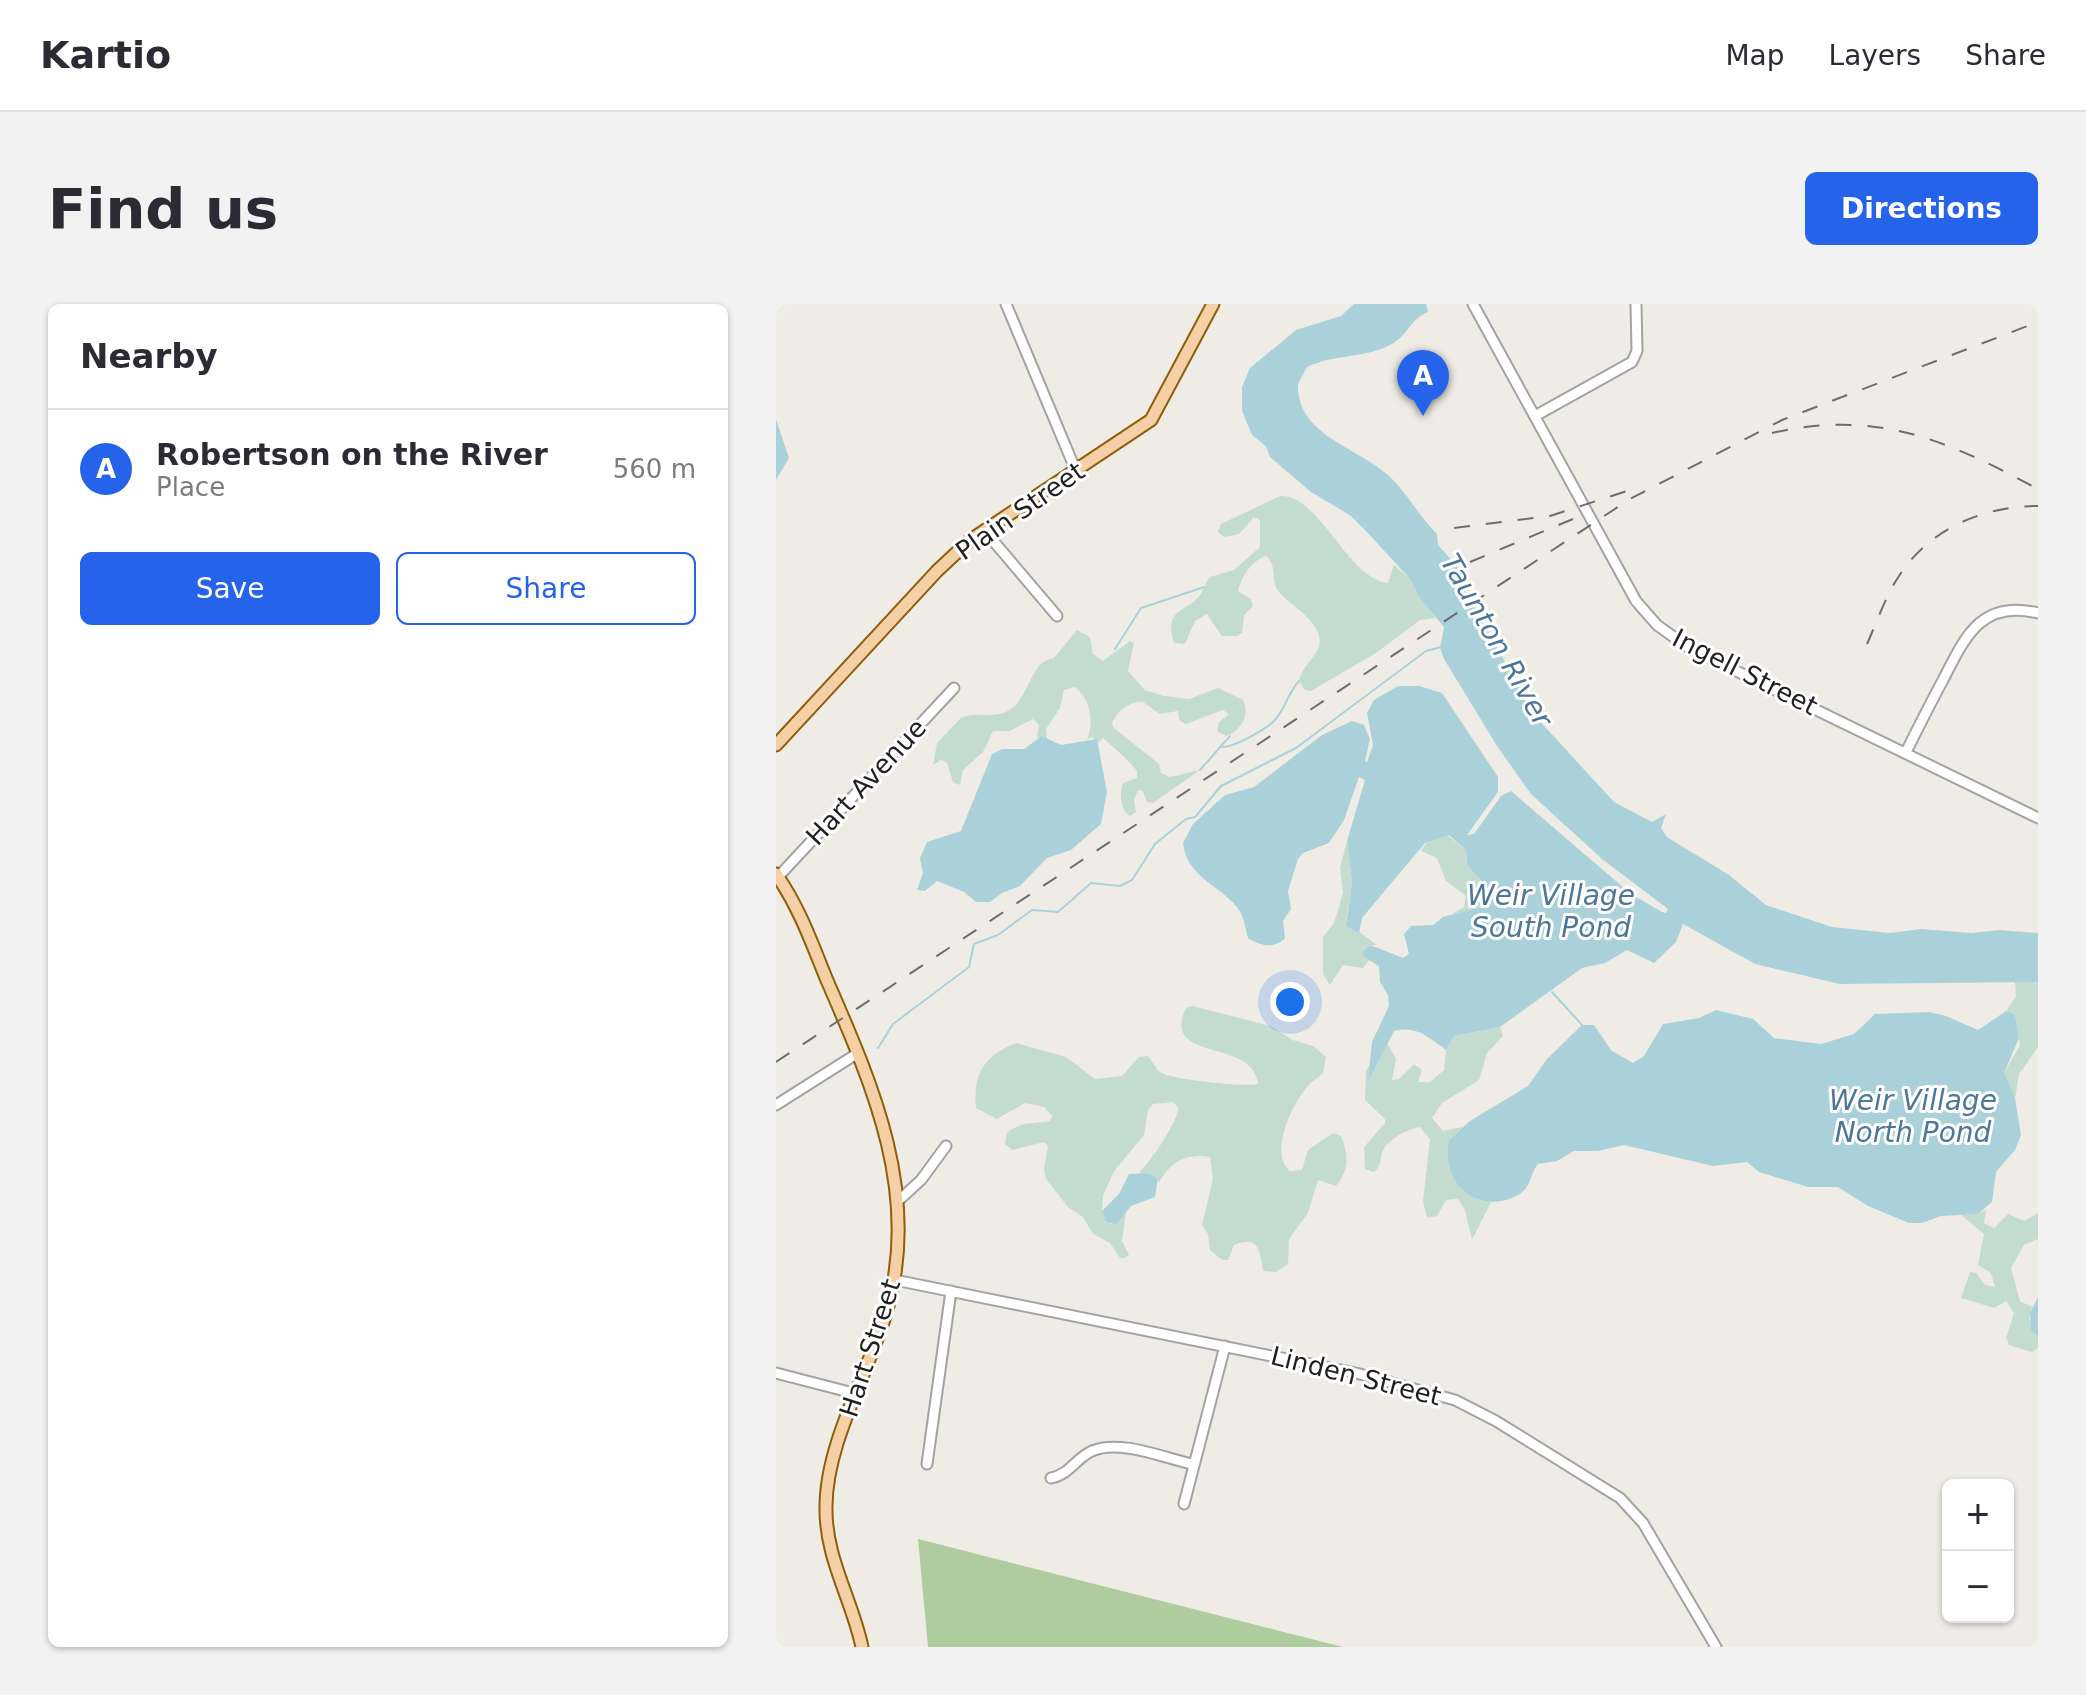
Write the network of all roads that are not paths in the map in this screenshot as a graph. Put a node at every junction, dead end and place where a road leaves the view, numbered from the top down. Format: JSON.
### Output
{"nodes":[{"id":1,"x":1006,"y":304,"type":"edge"},
{"id":2,"x":1213,"y":304,"type":"edge"},
{"id":3,"x":1473,"y":304,"type":"edge"},
{"id":4,"x":1636,"y":304,"type":"edge"},
{"id":5,"x":1535,"y":416,"type":"junction"},
{"id":6,"x":1076,"y":471,"type":"junction"},
{"id":7,"x":984,"y":530,"type":"junction"},
{"id":8,"x":2038,"y":613,"type":"edge"},
{"id":9,"x":1057,"y":616,"type":"dead end"},
{"id":10,"x":954,"y":688,"type":"dead end"},
{"id":11,"x":776,"y":745,"type":"edge"},
{"id":12,"x":1906,"y":752,"type":"junction"},
{"id":13,"x":2038,"y":818,"type":"edge"},
{"id":14,"x":777,"y":876,"type":"edge"},
{"id":15,"x":858,"y":1053,"type":"junction"},
{"id":16,"x":776,"y":1105,"type":"edge"},
{"id":17,"x":946,"y":1146,"type":"dead end"},
{"id":18,"x":898,"y":1201,"type":"junction"},
{"id":19,"x":895,"y":1280,"type":"junction"},
{"id":20,"x":951,"y":1291,"type":"junction"},
{"id":21,"x":1225,"y":1346,"type":"junction"},
{"id":22,"x":776,"y":1373,"type":"edge"},
{"id":23,"x":857,"y":1394,"type":"junction"},
{"id":24,"x":927,"y":1464,"type":"dead end"},
{"id":25,"x":1192,"y":1464,"type":"junction"},
{"id":26,"x":1051,"y":1478,"type":"dead end"},
{"id":27,"x":1184,"y":1504,"type":"dead end"},
{"id":28,"x":862,"y":1647,"type":"edge"},
{"id":29,"x":1716,"y":1647,"type":"edge"}],
"edges":[{"from":1,"to":6,"type":"street"},
{"from":2,"to":6,"type":"main road","name":"Plain Street"},
{"from":3,"to":5,"type":"street","name":"Ingell Street"},
{"from":4,"to":5,"type":"street"},
{"from":5,"to":12,"type":"street","name":"Ingell Street"},
{"from":6,"to":7,"type":"main road","name":"Plain Street"},
{"from":7,"to":9,"type":"street"},
{"from":7,"to":11,"type":"main road","name":"Plain Street"},
{"from":8,"to":12,"type":"street"},
{"from":10,"to":14,"type":"street","name":"Hart Avenue"},
{"from":12,"to":13,"type":"street","name":"Ingell Street"},
{"from":14,"to":15,"type":"main road","name":"Hart Street"},
{"from":15,"to":16,"type":"street"},
{"from":15,"to":18,"type":"main road","name":"Hart Street"},
{"from":17,"to":18,"type":"street"},
{"from":18,"to":19,"type":"main road","name":"Hart Street"},
{"from":19,"to":20,"type":"street","name":"Linden Street"},
{"from":19,"to":23,"type":"main road","name":"Hart Street"},
{"from":20,"to":21,"type":"street","name":"Linden Street"},
{"from":20,"to":24,"type":"street"},
{"from":21,"to":25,"type":"street"},
{"from":21,"to":29,"type":"street","name":"Linden Street"},
{"from":22,"to":23,"type":"street"},
{"from":23,"to":28,"type":"main road","name":"Hart Street"},
{"from":25,"to":26,"type":"street"},
{"from":25,"to":27,"type":"street"}]}
